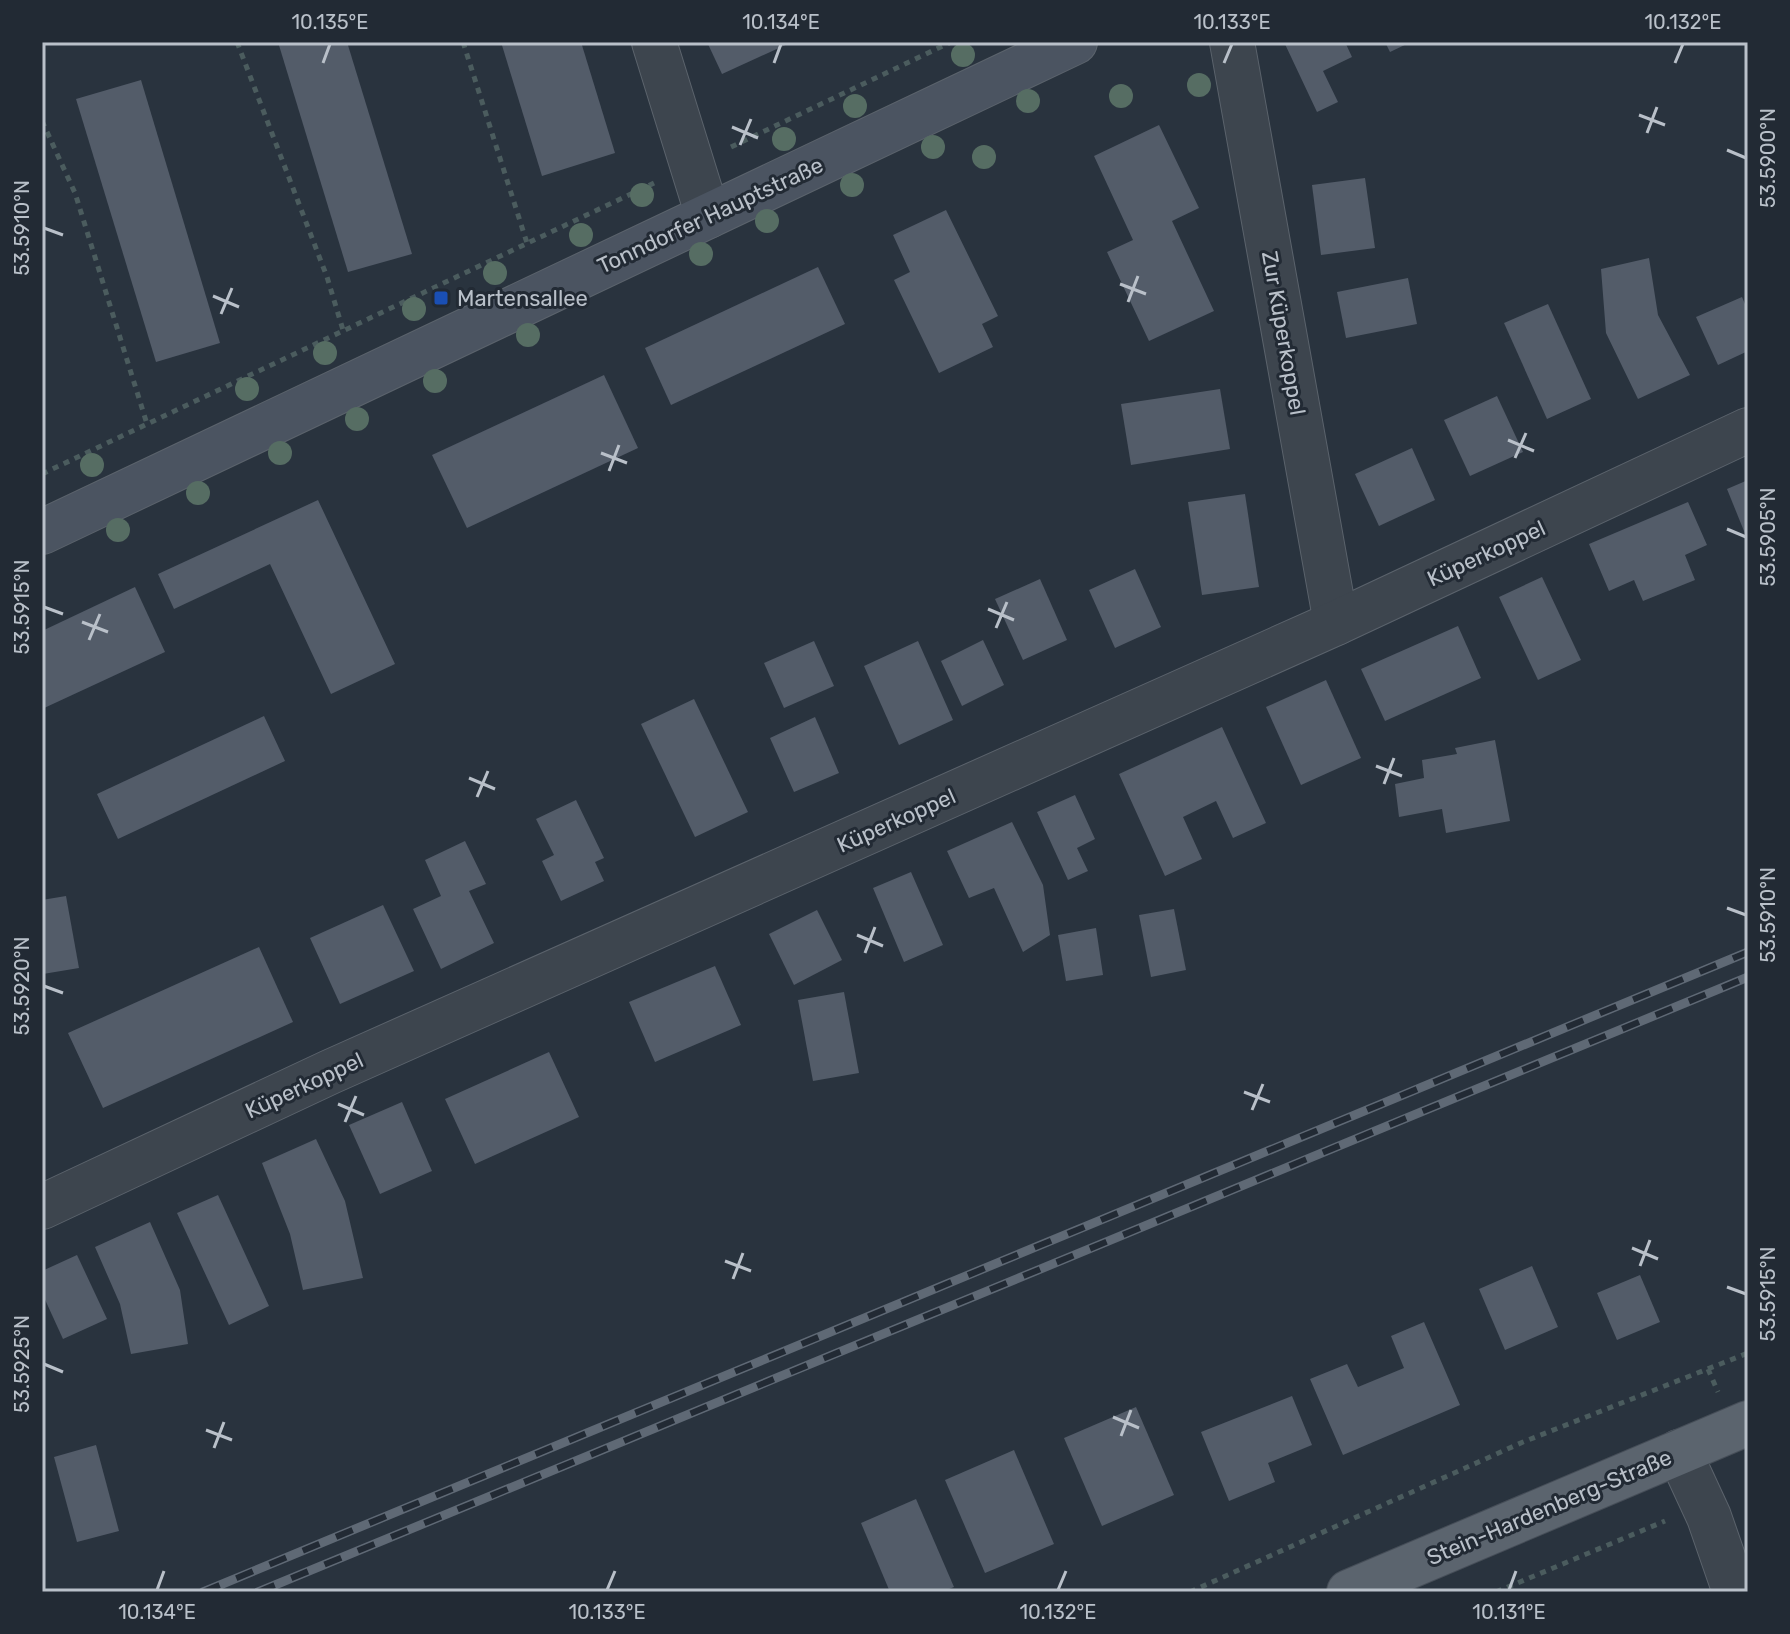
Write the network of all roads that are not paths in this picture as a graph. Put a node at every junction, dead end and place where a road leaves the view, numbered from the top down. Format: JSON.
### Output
{"nodes":[{"id":1,"x":654,"y":42,"type":"edge"},
{"id":2,"x":1075,"y":42,"type":"edge"},
{"id":3,"x":1232,"y":42,"type":"edge"},
{"id":4,"x":708,"y":216,"type":"junction"},
{"id":5,"x":1748,"y":430,"type":"edge"},
{"id":6,"x":42,"y":532,"type":"edge"},
{"id":7,"x":1336,"y":623,"type":"junction"},
{"id":8,"x":42,"y":1207,"type":"edge"},
{"id":9,"x":1748,"y":1423,"type":"edge"},
{"id":10,"x":1679,"y":1452,"type":"junction"},
{"id":11,"x":1349,"y":1592,"type":"edge"},
{"id":12,"x":1735,"y":1592,"type":"edge"}],
"edges":[{"from":1,"to":4,"type":"street"},
{"from":2,"to":4,"type":"main road","name":"Tonndorfer Hauptstraße"},
{"from":3,"to":7,"type":"street","name":"Zur Küperkoppel"},
{"from":4,"to":6,"type":"main road","name":"Tonndorfer Hauptstraße"},
{"from":5,"to":7,"type":"street","name":"Küperkoppel"},
{"from":7,"to":8,"type":"street","name":"Küperkoppel"},
{"from":9,"to":10,"type":"main road","name":"Stein-Hardenberg-Straße"},
{"from":10,"to":11,"type":"main road","name":"Stein-Hardenberg-Straße"},
{"from":10,"to":12,"type":"street"}]}
